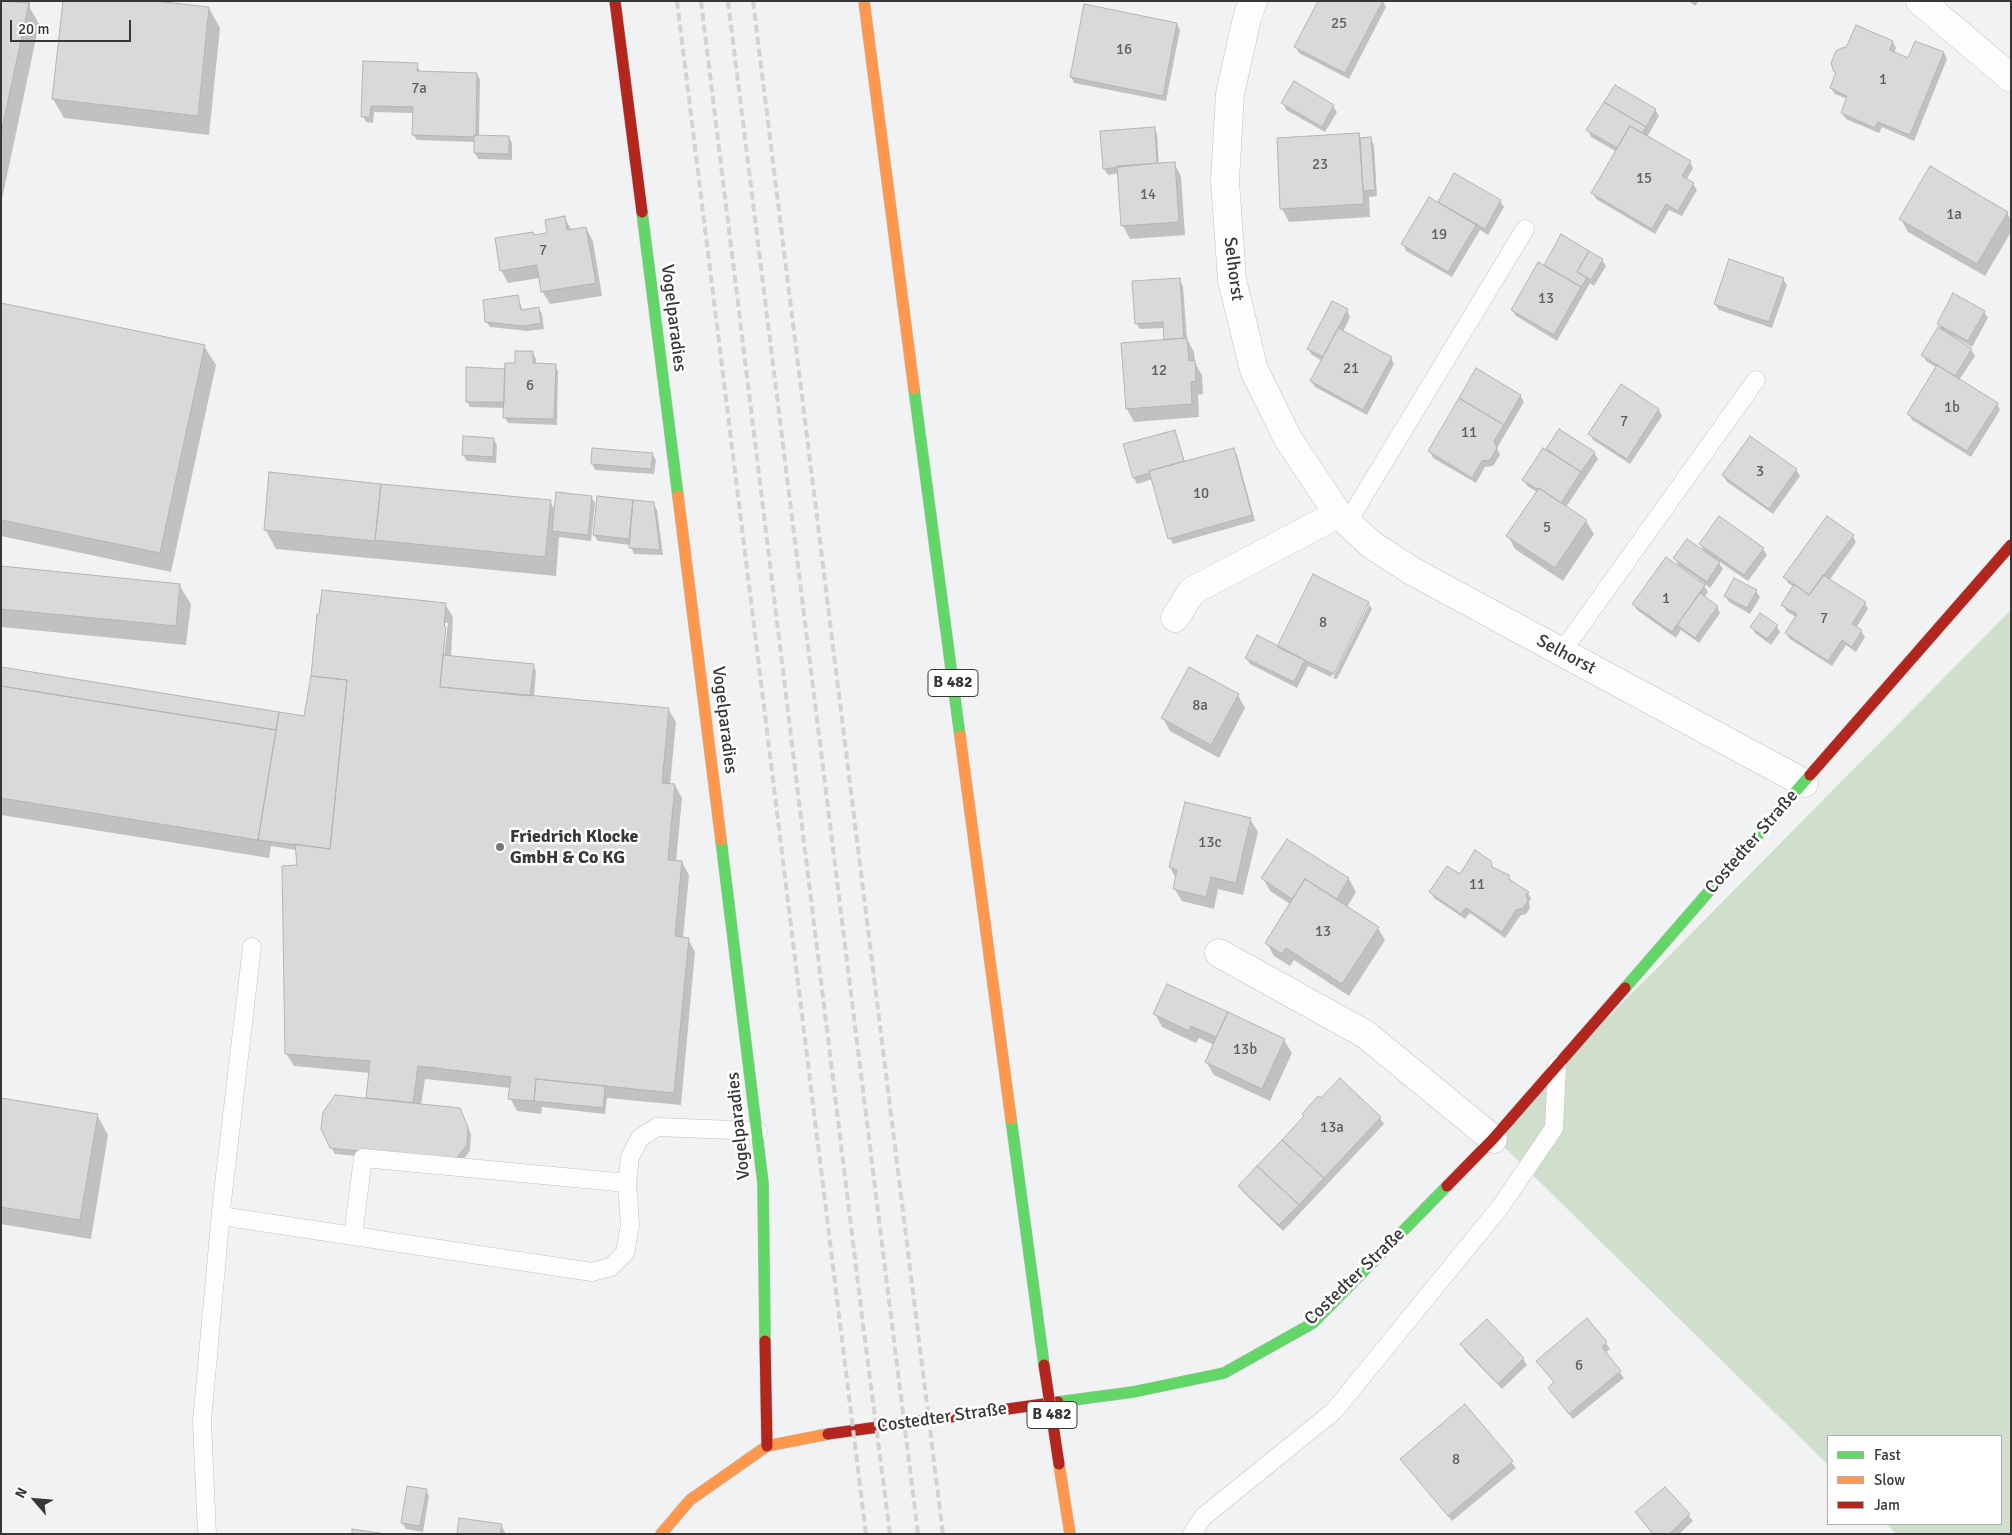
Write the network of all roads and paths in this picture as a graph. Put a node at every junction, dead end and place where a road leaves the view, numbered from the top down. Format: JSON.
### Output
{"nodes":[{"id":1,"x":615,"y":1,"type":"edge"},
{"id":2,"x":864,"y":1,"type":"edge"},
{"id":3,"x":1253,"y":1,"type":"edge"},
{"id":4,"x":1920,"y":1,"type":"edge"},
{"id":5,"x":2011,"y":78,"type":"edge"},
{"id":6,"x":1525,"y":229,"type":"dead end"},
{"id":7,"x":1756,"y":380,"type":"dead end"},
{"id":8,"x":1342,"y":518,"type":"junction"},
{"id":9,"x":2011,"y":544,"type":"edge"},
{"id":10,"x":1175,"y":618,"type":"dead end"},
{"id":11,"x":1561,"y":653,"type":"junction"},
{"id":12,"x":1804,"y":782,"type":"junction"},
{"id":13,"x":252,"y":947,"type":"dead end"},
{"id":14,"x":1219,"y":953,"type":"dead end"},
{"id":15,"x":1557,"y":1065,"type":"junction"},
{"id":16,"x":758,"y":1131,"type":"junction"},
{"id":17,"x":1492,"y":1139,"type":"junction"},
{"id":18,"x":626,"y":1182,"type":"junction"},
{"id":19,"x":221,"y":1216,"type":"junction"},
{"id":20,"x":353,"y":1235,"type":"junction"},
{"id":21,"x":767,"y":1446,"type":"junction"},
{"id":22,"x":207,"y":1534,"type":"edge"},
{"id":23,"x":661,"y":1534,"type":"edge"},
{"id":24,"x":1070,"y":1534,"type":"edge"},
{"id":25,"x":1192,"y":1534,"type":"edge"}],
"edges":[{"from":1,"to":16,"type":"street","name":"Vogelparadies"},
{"from":2,"to":24,"type":"street","number":"B 482","bridge":true},
{"from":3,"to":8,"type":"street","name":"Selhorst"},
{"from":4,"to":5,"type":"street"},
{"from":6,"to":8,"type":"lane"},
{"from":7,"to":11,"type":"lane"},
{"from":8,"to":10,"type":"street"},
{"from":8,"to":11,"type":"street","name":"Selhorst"},
{"from":9,"to":12,"type":"street","name":"Costedter Straße"},
{"from":11,"to":12,"type":"street","name":"Selhorst"},
{"from":12,"to":15,"type":"street","name":"Costedter Straße"},
{"from":13,"to":19,"type":"lane"},
{"from":14,"to":17,"type":"street"},
{"from":15,"to":17,"type":"street","name":"Costedter Straße"},
{"from":15,"to":25,"type":"lane"},
{"from":16,"to":18,"type":"lane"},
{"from":16,"to":21,"type":"street","name":"Vogelparadies"},
{"from":17,"to":21,"type":"street","name":"Costedter Straße"},
{"from":18,"to":20,"type":"lane"},
{"from":18,"to":20,"type":"lane"},
{"from":19,"to":20,"type":"lane"},
{"from":19,"to":22,"type":"lane"},
{"from":21,"to":23,"type":"street","name":"Costedter Straße"}]}
